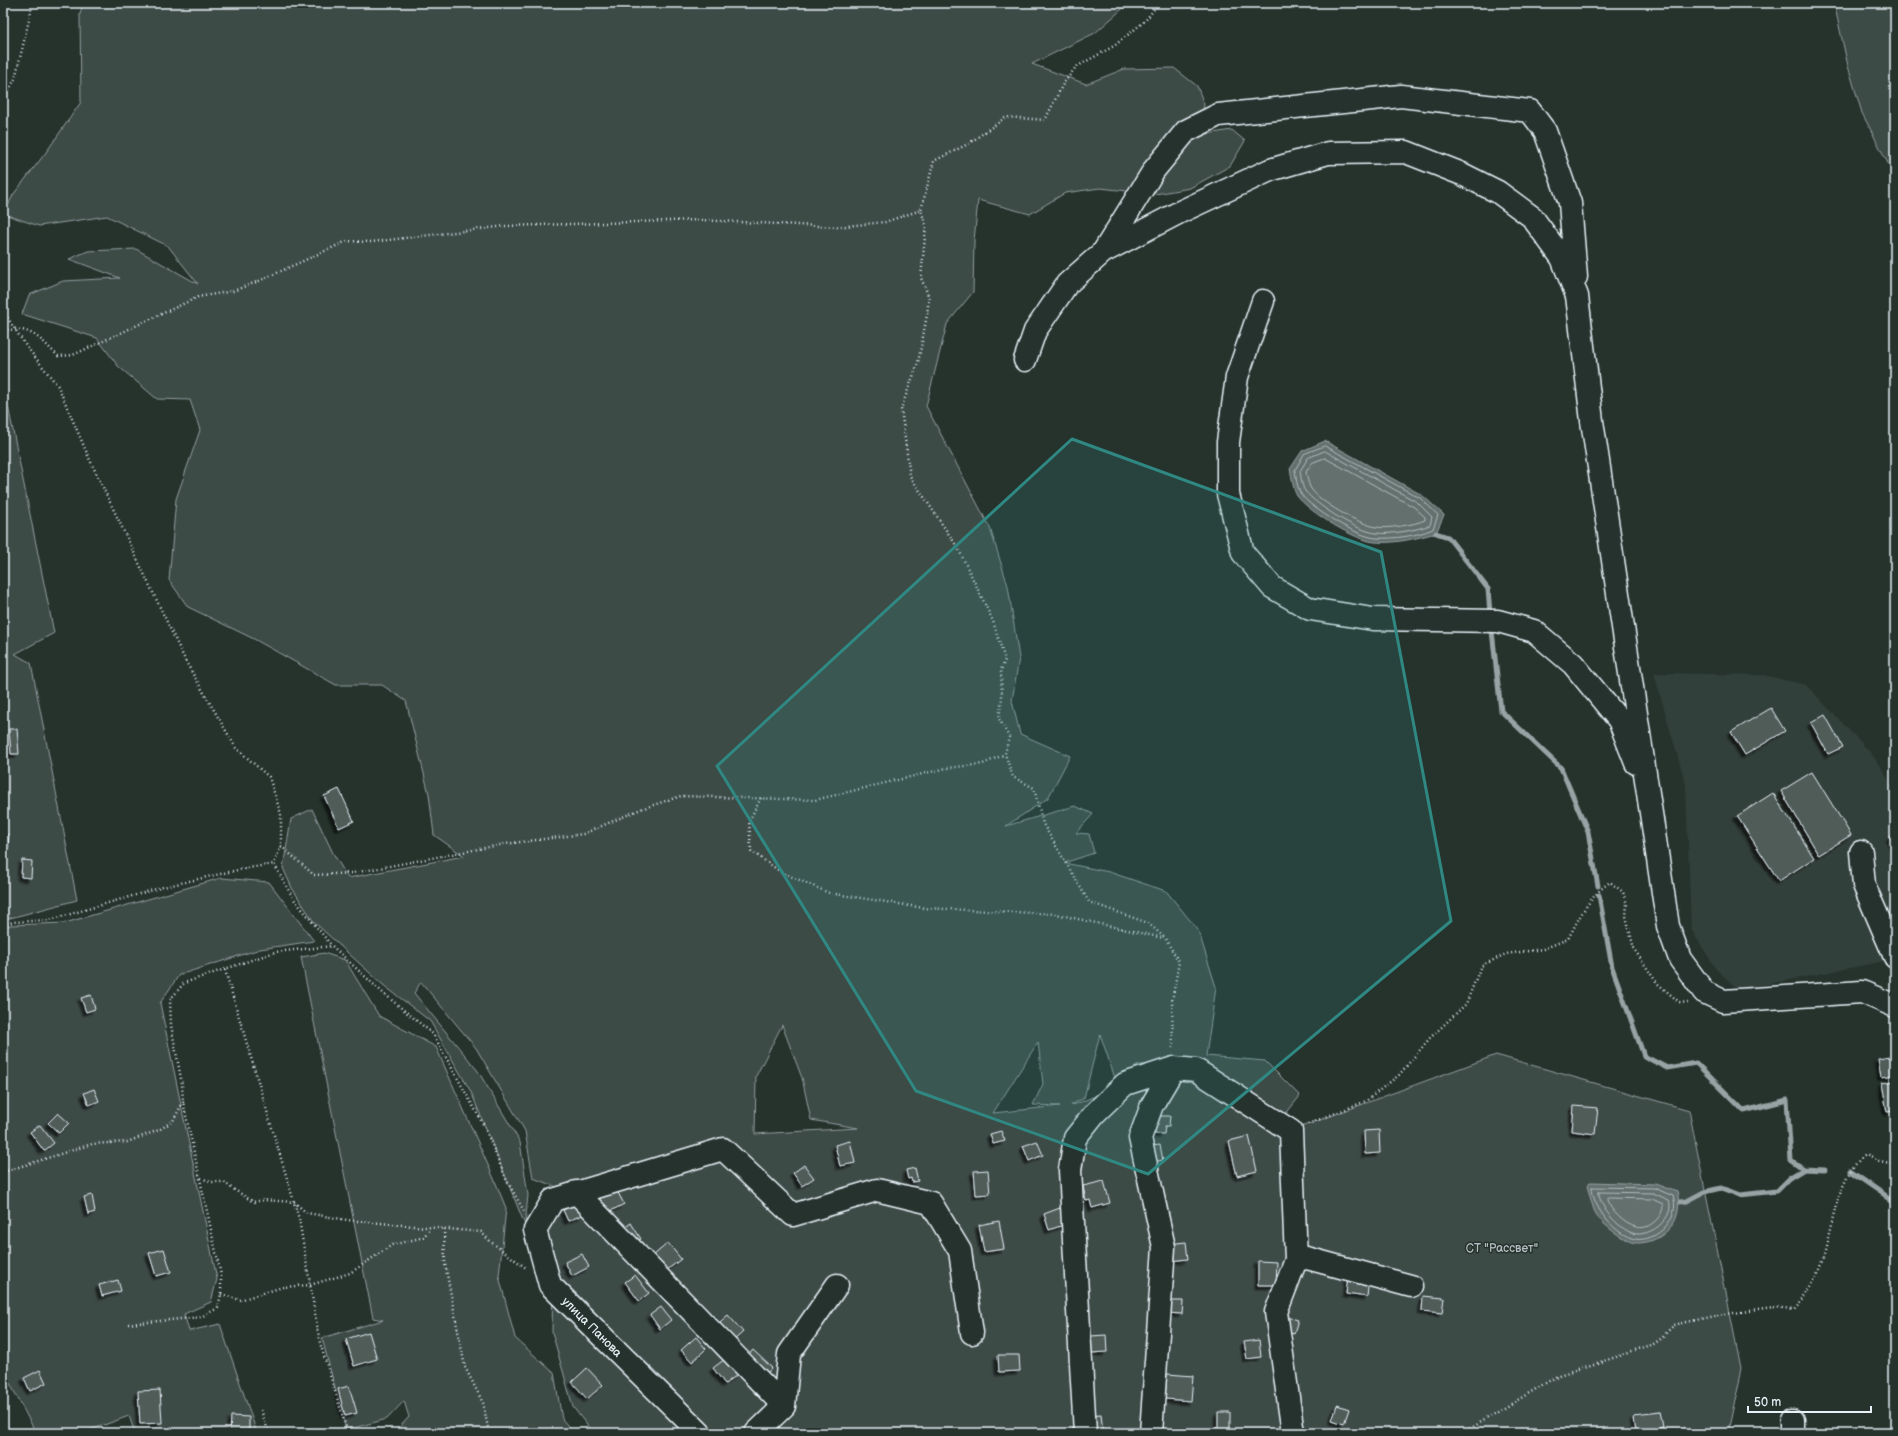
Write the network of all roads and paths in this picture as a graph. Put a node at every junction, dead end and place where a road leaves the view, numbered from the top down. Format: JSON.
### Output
{"nodes":[{"id":1,"x":33,"y":3,"type":"edge"},
{"id":2,"x":1159,"y":3,"type":"edge"},
{"id":3,"x":3,"y":101,"type":"edge"},
{"id":4,"x":921,"y":210,"type":"junction"},
{"id":5,"x":1103,"y":252,"type":"junction"},
{"id":6,"x":1577,"y":296,"type":"junction"},
{"id":7,"x":1263,"y":301,"type":"dead end"},
{"id":8,"x":3,"y":311,"type":"edge"},
{"id":9,"x":14,"y":328,"type":"junction"},
{"id":10,"x":3,"y":331,"type":"edge"},
{"id":11,"x":1025,"y":360,"type":"dead end"},
{"id":12,"x":1005,"y":754,"type":"junction"},
{"id":13,"x":761,"y":798,"type":"junction"},
{"id":14,"x":1651,"y":804,"type":"junction"},
{"id":15,"x":281,"y":846,"type":"junction"},
{"id":16,"x":1860,"y":852,"type":"dead end"},
{"id":17,"x":274,"y":864,"type":"junction"},
{"id":18,"x":3,"y":925,"type":"edge"},
{"id":19,"x":1165,"y":938,"type":"junction"},
{"id":20,"x":332,"y":946,"type":"junction"},
{"id":21,"x":1895,"y":957,"type":"edge"},
{"id":22,"x":225,"y":970,"type":"junction"},
{"id":23,"x":1704,"y":992,"type":"junction"},
{"id":24,"x":1895,"y":1006,"type":"edge"},
{"id":25,"x":1174,"y":1068,"type":"junction"},
{"id":26,"x":183,"y":1102,"type":"junction"},
{"id":27,"x":1291,"y":1131,"type":"junction"},
{"id":28,"x":1895,"y":1164,"type":"edge"},
{"id":29,"x":3,"y":1172,"type":"edge"},
{"id":30,"x":200,"y":1178,"type":"junction"},
{"id":31,"x":576,"y":1192,"type":"junction"},
{"id":32,"x":294,"y":1202,"type":"junction"},
{"id":33,"x":430,"y":1228,"type":"junction"},
{"id":34,"x":444,"y":1229,"type":"junction"},
{"id":35,"x":535,"y":1230,"type":"junction"},
{"id":36,"x":1296,"y":1260,"type":"junction"},
{"id":37,"x":310,"y":1285,"type":"junction"},
{"id":38,"x":550,"y":1285,"type":"junction"},
{"id":39,"x":837,"y":1285,"type":"dead end"},
{"id":40,"x":1411,"y":1286,"type":"dead end"},
{"id":41,"x":221,"y":1294,"type":"junction"},
{"id":42,"x":128,"y":1324,"type":"dead end"},
{"id":43,"x":972,"y":1333,"type":"dead end"},
{"id":44,"x":784,"y":1406,"type":"junction"},
{"id":45,"x":261,"y":1410,"type":"dead end"},
{"id":46,"x":269,"y":1433,"type":"edge"},
{"id":47,"x":348,"y":1433,"type":"edge"},
{"id":48,"x":489,"y":1433,"type":"edge"},
{"id":49,"x":700,"y":1433,"type":"edge"},
{"id":50,"x":756,"y":1433,"type":"edge"},
{"id":51,"x":1085,"y":1433,"type":"edge"},
{"id":52,"x":1151,"y":1433,"type":"edge"},
{"id":53,"x":1293,"y":1433,"type":"edge"},
{"id":54,"x":1463,"y":1433,"type":"edge"}],
"edges":[{"from":1,"to":3,"type":"path"},
{"from":2,"to":4,"type":"path"},
{"from":4,"to":9,"type":"path"},
{"from":4,"to":12,"type":"path"},
{"from":5,"to":6,"type":"street"},
{"from":5,"to":6,"type":"street"},
{"from":5,"to":11,"type":"street"},
{"from":6,"to":14,"type":"street"},
{"from":7,"to":14,"type":"street"},
{"from":8,"to":9,"type":"path"},
{"from":9,"to":10,"type":"path"},
{"from":9,"to":15,"type":"path"},
{"from":12,"to":13,"type":"path"},
{"from":12,"to":19,"type":"path"},
{"from":13,"to":15,"type":"path"},
{"from":13,"to":19,"type":"path"},
{"from":14,"to":23,"type":"street"},
{"from":15,"to":17,"type":"path"},
{"from":16,"to":21,"type":"street"},
{"from":17,"to":18,"type":"path"},
{"from":17,"to":20,"type":"path"},
{"from":19,"to":25,"type":"path"},
{"from":20,"to":22,"type":"path"},
{"from":20,"to":35,"type":"path"},
{"from":22,"to":26,"type":"path"},
{"from":22,"to":32,"type":"path"},
{"from":23,"to":24,"type":"street"},
{"from":23,"to":27,"type":"path"},
{"from":25,"to":27,"type":"street"},
{"from":25,"to":51,"type":"street"},
{"from":25,"to":52,"type":"street"},
{"from":26,"to":29,"type":"path"},
{"from":26,"to":30,"type":"path"},
{"from":27,"to":36,"type":"street"},
{"from":28,"to":54,"type":"path"},
{"from":30,"to":32,"type":"path"},
{"from":30,"to":41,"type":"path"},
{"from":31,"to":35,"type":"street"},
{"from":31,"to":43,"type":"street"},
{"from":31,"to":44,"type":"street"},
{"from":32,"to":33,"type":"path"},
{"from":32,"to":37,"type":"path"},
{"from":33,"to":34,"type":"path"},
{"from":33,"to":37,"type":"path"},
{"from":34,"to":38,"type":"path"},
{"from":34,"to":48,"type":"path"},
{"from":35,"to":38,"type":"street"},
{"from":36,"to":40,"type":"street"},
{"from":36,"to":53,"type":"street"},
{"from":37,"to":41,"type":"path"},
{"from":37,"to":47,"type":"path"},
{"from":38,"to":49,"type":"street","name":"улица Панова"},
{"from":39,"to":44,"type":"street"},
{"from":41,"to":42,"type":"path"},
{"from":44,"to":50,"type":"street"},
{"from":45,"to":46,"type":"path"}]}
